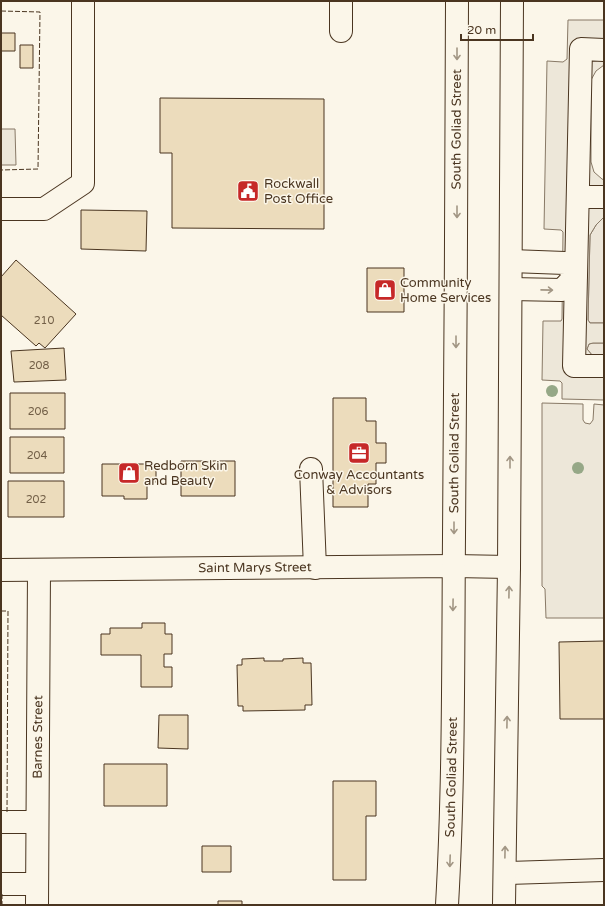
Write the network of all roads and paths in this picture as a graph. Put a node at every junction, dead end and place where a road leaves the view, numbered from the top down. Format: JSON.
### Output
{"nodes":[{"id":1,"x":83,"y":1,"type":"edge"},
{"id":2,"x":341,"y":1,"type":"edge"},
{"id":3,"x":457,"y":1,"type":"edge"},
{"id":4,"x":512,"y":1,"type":"edge"},
{"id":5,"x":341,"y":31,"type":"dead end"},
{"id":6,"x":604,"y":50,"type":"edge"},
{"id":7,"x":578,"y":196,"type":"junction"},
{"id":8,"x":604,"y":196,"type":"edge"},
{"id":9,"x":1,"y":209,"type":"edge"},
{"id":10,"x":511,"y":261,"type":"junction"},
{"id":11,"x":576,"y":275,"type":"junction"},
{"id":12,"x":511,"y":289,"type":"junction"},
{"id":13,"x":604,"y":366,"type":"edge"},
{"id":14,"x":311,"y":469,"type":"dead end"},
{"id":15,"x":454,"y":566,"type":"junction"},
{"id":16,"x":509,"y":567,"type":"junction"},
{"id":17,"x":315,"y":568,"type":"junction"},
{"id":18,"x":1,"y":570,"type":"edge"},
{"id":19,"x":39,"y":570,"type":"junction"},
{"id":20,"x":1,"y":822,"type":"edge"},
{"id":21,"x":37,"y":822,"type":"junction"},
{"id":22,"x":604,"y":870,"type":"edge"},
{"id":23,"x":505,"y":873,"type":"junction"},
{"id":24,"x":1,"y":884,"type":"edge"},
{"id":25,"x":37,"y":895,"type":"edge"},
{"id":26,"x":447,"y":905,"type":"edge"},
{"id":27,"x":504,"y":905,"type":"edge"}],
"edges":[{"from":1,"to":9,"type":"main road"},
{"from":2,"to":5,"type":"main road"},
{"from":3,"to":15,"type":"main road","name":"South Goliad Street","one_way":true},
{"from":4,"to":10,"type":"main road"},
{"from":6,"to":7,"type":"main road"},
{"from":7,"to":8,"type":"main road"},
{"from":7,"to":11,"type":"main road"},
{"from":10,"to":11,"type":"main road"},
{"from":10,"to":12,"type":"main road"},
{"from":12,"to":11,"type":"main road","one_way":true},
{"from":11,"to":13,"type":"main road"},
{"from":16,"to":12,"type":"main road","one_way":true},
{"from":14,"to":17,"type":"main road"},
{"from":15,"to":16,"type":"main road","name":"Saint Marys Street"},
{"from":15,"to":17,"type":"main road","name":"Saint Marys Street"},
{"from":15,"to":26,"type":"main road","name":"South Goliad Street","one_way":true},
{"from":23,"to":16,"type":"main road","one_way":true},
{"from":17,"to":19,"type":"main road","name":"Saint Marys Street"},
{"from":18,"to":19,"type":"main road","name":"Saint Marys Street"},
{"from":19,"to":21,"type":"main road","name":"Barnes Street"},
{"from":20,"to":21,"type":"main road"},
{"from":21,"to":25,"type":"main road","name":"Barnes Street"},
{"from":22,"to":23,"type":"main road"},
{"from":23,"to":27,"type":"main road"},
{"from":24,"to":25,"type":"main road"}]}
